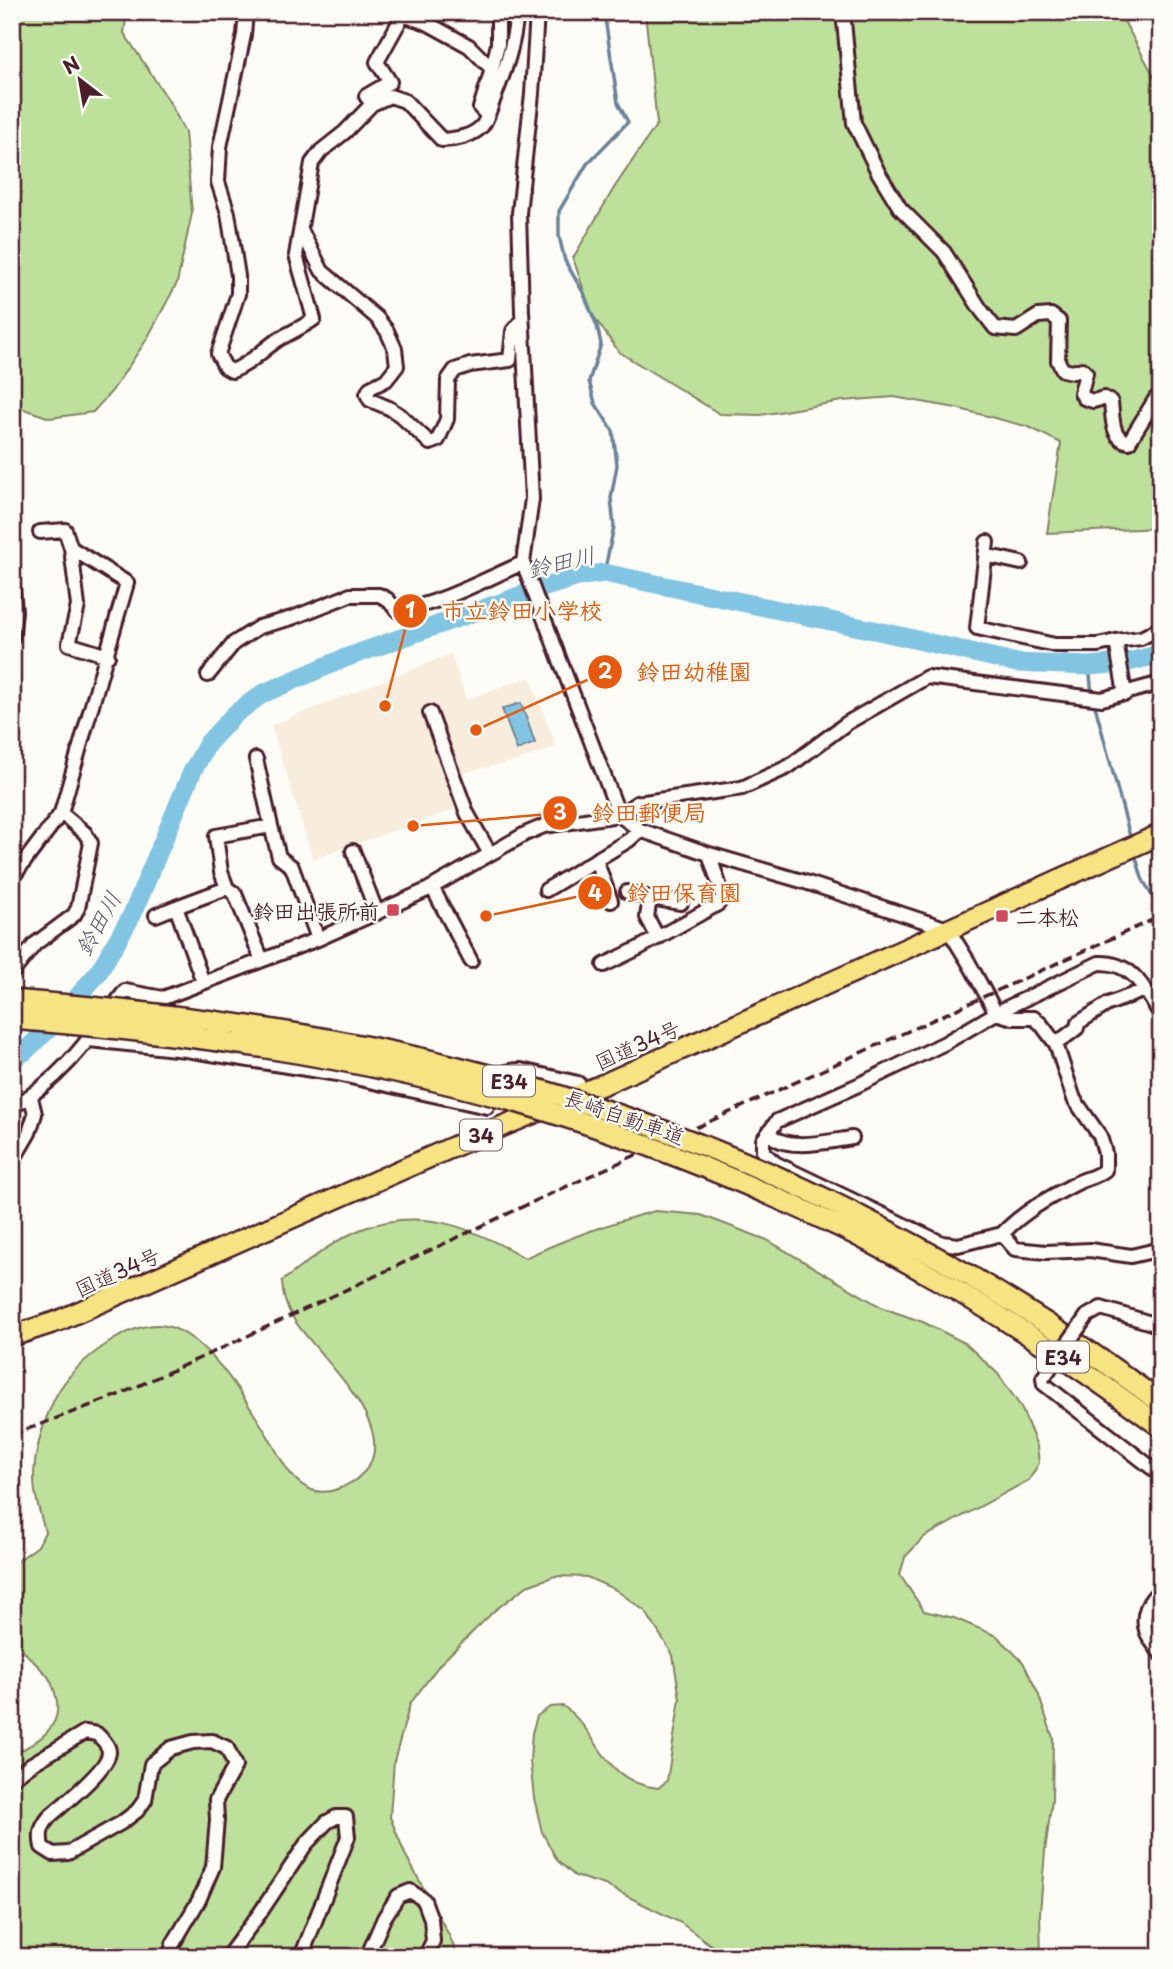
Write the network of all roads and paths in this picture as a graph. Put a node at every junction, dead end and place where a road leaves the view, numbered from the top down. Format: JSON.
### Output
{"nodes":[{"id":1,"x":246,"y":12,"type":"edge"},
{"id":2,"x":498,"y":12,"type":"edge"},
{"id":3,"x":517,"y":12,"type":"edge"},
{"id":4,"x":537,"y":12,"type":"edge"},
{"id":5,"x":843,"y":12,"type":"edge"},
{"id":6,"x":492,"y":69,"type":"junction"},
{"id":7,"x":372,"y":104,"type":"junction"},
{"id":8,"x":487,"y":115,"type":"junction"},
{"id":9,"x":301,"y":230,"type":"junction"},
{"id":10,"x":522,"y":320,"type":"junction"},
{"id":11,"x":1161,"y":397,"type":"edge"},
{"id":12,"x":40,"y":532,"type":"dead end"},
{"id":13,"x":71,"y":548,"type":"junction"},
{"id":14,"x":1021,"y":563,"type":"dead end"},
{"id":15,"x":524,"y":567,"type":"junction"},
{"id":16,"x":12,"y":580,"type":"edge"},
{"id":17,"x":1161,"y":628,"type":"edge"},
{"id":18,"x":12,"y":638,"type":"edge"},
{"id":19,"x":1116,"y":643,"type":"junction"},
{"id":20,"x":108,"y":656,"type":"junction"},
{"id":21,"x":208,"y":675,"type":"dead end"},
{"id":22,"x":1161,"y":683,"type":"edge"},
{"id":23,"x":1124,"y":692,"type":"junction"},
{"id":24,"x":430,"y":713,"type":"dead end"},
{"id":25,"x":256,"y":759,"type":"dead end"},
{"id":26,"x":61,"y":813,"type":"junction"},
{"id":27,"x":619,"y":815,"type":"junction"},
{"id":28,"x":271,"y":826,"type":"junction"},
{"id":29,"x":640,"y":830,"type":"junction"},
{"id":30,"x":1161,"y":834,"type":"edge"},
{"id":31,"x":353,"y":851,"type":"dead end"},
{"id":32,"x":490,"y":854,"type":"junction"},
{"id":33,"x":709,"y":854,"type":"junction"},
{"id":34,"x":596,"y":860,"type":"junction"},
{"id":35,"x":12,"y":878,"type":"edge"},
{"id":36,"x":432,"y":887,"type":"junction"},
{"id":37,"x":227,"y":888,"type":"junction"},
{"id":38,"x":546,"y":890,"type":"dead end"},
{"id":39,"x":627,"y":892,"type":"dead end"},
{"id":40,"x":650,"y":898,"type":"junction"},
{"id":41,"x":611,"y":901,"type":"dead end"},
{"id":42,"x":681,"y":903,"type":"dead end"},
{"id":43,"x":176,"y":908,"type":"junction"},
{"id":44,"x":377,"y":913,"type":"junction"},
{"id":45,"x":156,"y":915,"type":"dead end"},
{"id":46,"x":948,"y":929,"type":"junction"},
{"id":47,"x":658,"y":938,"type":"junction"},
{"id":48,"x":318,"y":939,"type":"junction"},
{"id":49,"x":262,"y":960,"type":"junction"},
{"id":50,"x":471,"y":961,"type":"dead end"},
{"id":51,"x":604,"y":965,"type":"dead end"},
{"id":52,"x":12,"y":973,"type":"edge"},
{"id":53,"x":203,"y":982,"type":"junction"},
{"id":54,"x":1145,"y":990,"type":"junction"},
{"id":55,"x":12,"y":1000,"type":"edge"},
{"id":56,"x":996,"y":1013,"type":"junction"},
{"id":57,"x":1161,"y":1015,"type":"edge"},
{"id":58,"x":12,"y":1019,"type":"edge"},
{"id":59,"x":89,"y":1040,"type":"junction"},
{"id":60,"x":1056,"y":1044,"type":"junction"},
{"id":61,"x":584,"y":1093,"type":"junction"},
{"id":62,"x":31,"y":1097,"type":"junction"},
{"id":63,"x":12,"y":1107,"type":"edge"},
{"id":64,"x":487,"y":1107,"type":"junction"},
{"id":65,"x":495,"y":1129,"type":"junction"},
{"id":66,"x":769,"y":1132,"type":"junction"},
{"id":67,"x":852,"y":1138,"type":"dead end"},
{"id":68,"x":12,"y":1162,"type":"edge"},
{"id":69,"x":1002,"y":1234,"type":"junction"},
{"id":70,"x":1161,"y":1249,"type":"edge"},
{"id":71,"x":966,"y":1285,"type":"junction"},
{"id":72,"x":1161,"y":1326,"type":"edge"},
{"id":73,"x":12,"y":1336,"type":"edge"},
{"id":74,"x":1161,"y":1403,"type":"edge"},
{"id":75,"x":1161,"y":1427,"type":"edge"},
{"id":76,"x":1161,"y":1475,"type":"edge"},
{"id":77,"x":1161,"y":1590,"type":"edge"},
{"id":78,"x":1161,"y":1654,"type":"edge"},
{"id":79,"x":12,"y":1779,"type":"edge"},
{"id":80,"x":170,"y":1957,"type":"edge"},
{"id":81,"x":227,"y":1957,"type":"edge"},
{"id":82,"x":301,"y":1957,"type":"edge"},
{"id":83,"x":368,"y":1957,"type":"edge"},
{"id":84,"x":425,"y":1957,"type":"edge"}],
"edges":[{"from":1,"to":9,"type":"street"},
{"from":2,"to":6,"type":"street"},
{"from":3,"to":8,"type":"street"},
{"from":4,"to":10,"type":"street"},
{"from":5,"to":11,"type":"street"},
{"from":6,"to":7,"type":"street"},
{"from":6,"to":8,"type":"street"},
{"from":7,"to":8,"type":"street"},
{"from":7,"to":9,"type":"street"},
{"from":9,"to":10,"type":"street"},
{"from":10,"to":15,"type":"street"},
{"from":12,"to":13,"type":"street"},
{"from":13,"to":20,"type":"street"},
{"from":13,"to":20,"type":"street"},
{"from":14,"to":19,"type":"street"},
{"from":15,"to":21,"type":"street"},
{"from":15,"to":27,"type":"street"},
{"from":16,"to":18,"type":"street"},
{"from":17,"to":19,"type":"street"},
{"from":19,"to":23,"type":"street"},
{"from":20,"to":26,"type":"street"},
{"from":22,"to":23,"type":"street"},
{"from":23,"to":27,"type":"street"},
{"from":24,"to":32,"type":"street"},
{"from":25,"to":28,"type":"street"},
{"from":26,"to":35,"type":"street"},
{"from":26,"to":52,"type":"street"},
{"from":27,"to":29,"type":"street"},
{"from":27,"to":32,"type":"street"},
{"from":28,"to":37,"type":"street"},
{"from":28,"to":48,"type":"street"},
{"from":29,"to":33,"type":"street"},
{"from":29,"to":34,"type":"street"},
{"from":30,"to":46,"type":"highway","name":"国道34号","number":"34"},
{"from":31,"to":44,"type":"street"},
{"from":32,"to":36,"type":"street"},
{"from":33,"to":46,"type":"street"},
{"from":33,"to":47,"type":"street"},
{"from":34,"to":38,"type":"street"},
{"from":34,"to":41,"type":"street"},
{"from":36,"to":44,"type":"street"},
{"from":36,"to":50,"type":"street"},
{"from":37,"to":43,"type":"street"},
{"from":37,"to":49,"type":"street"},
{"from":39,"to":40,"type":"street"},
{"from":40,"to":42,"type":"street"},
{"from":40,"to":47,"type":"street"},
{"from":43,"to":45,"type":"street"},
{"from":43,"to":53,"type":"street"},
{"from":44,"to":48,"type":"street"},
{"from":46,"to":56,"type":"street"},
{"from":46,"to":61,"type":"highway","name":"国道34号","number":"34"},
{"from":47,"to":51,"type":"street"},
{"from":48,"to":49,"type":"street"},
{"from":49,"to":53,"type":"street"},
{"from":53,"to":59,"type":"street"},
{"from":54,"to":56,"type":"street"},
{"from":54,"to":57,"type":"street"},
{"from":54,"to":60,"type":"street"},
{"from":55,"to":71,"type":"highway","name":"長崎自動車道","number":"E34","bridge":true},
{"from":56,"to":60,"type":"street"},
{"from":56,"to":66,"type":"street"},
{"from":58,"to":71,"type":"highway","name":"長崎自動車道","number":"E34","bridge":true},
{"from":59,"to":62,"type":"street"},
{"from":59,"to":64,"type":"street"},
{"from":60,"to":69,"type":"street"},
{"from":61,"to":64,"type":"street"},
{"from":61,"to":65,"type":"highway","name":"国道34号","number":"34"},
{"from":62,"to":63,"type":"street"},
{"from":62,"to":68,"type":"street"},
{"from":64,"to":65,"type":"street"},
{"from":65,"to":73,"type":"highway","name":"国道34号","number":"34"},
{"from":66,"to":67,"type":"street"},
{"from":66,"to":69,"type":"street"},
{"from":69,"to":70,"type":"street"},
{"from":71,"to":74,"type":"highway","name":"長崎自動車道","number":"E34"},
{"from":71,"to":75,"type":"highway","name":"長崎自動車道","number":"E34"},
{"from":72,"to":76,"type":"street","bridge":true},
{"from":77,"to":78,"type":"street"},
{"from":79,"to":80,"type":"street"},
{"from":81,"to":82,"type":"street"},
{"from":83,"to":84,"type":"street"}]}
